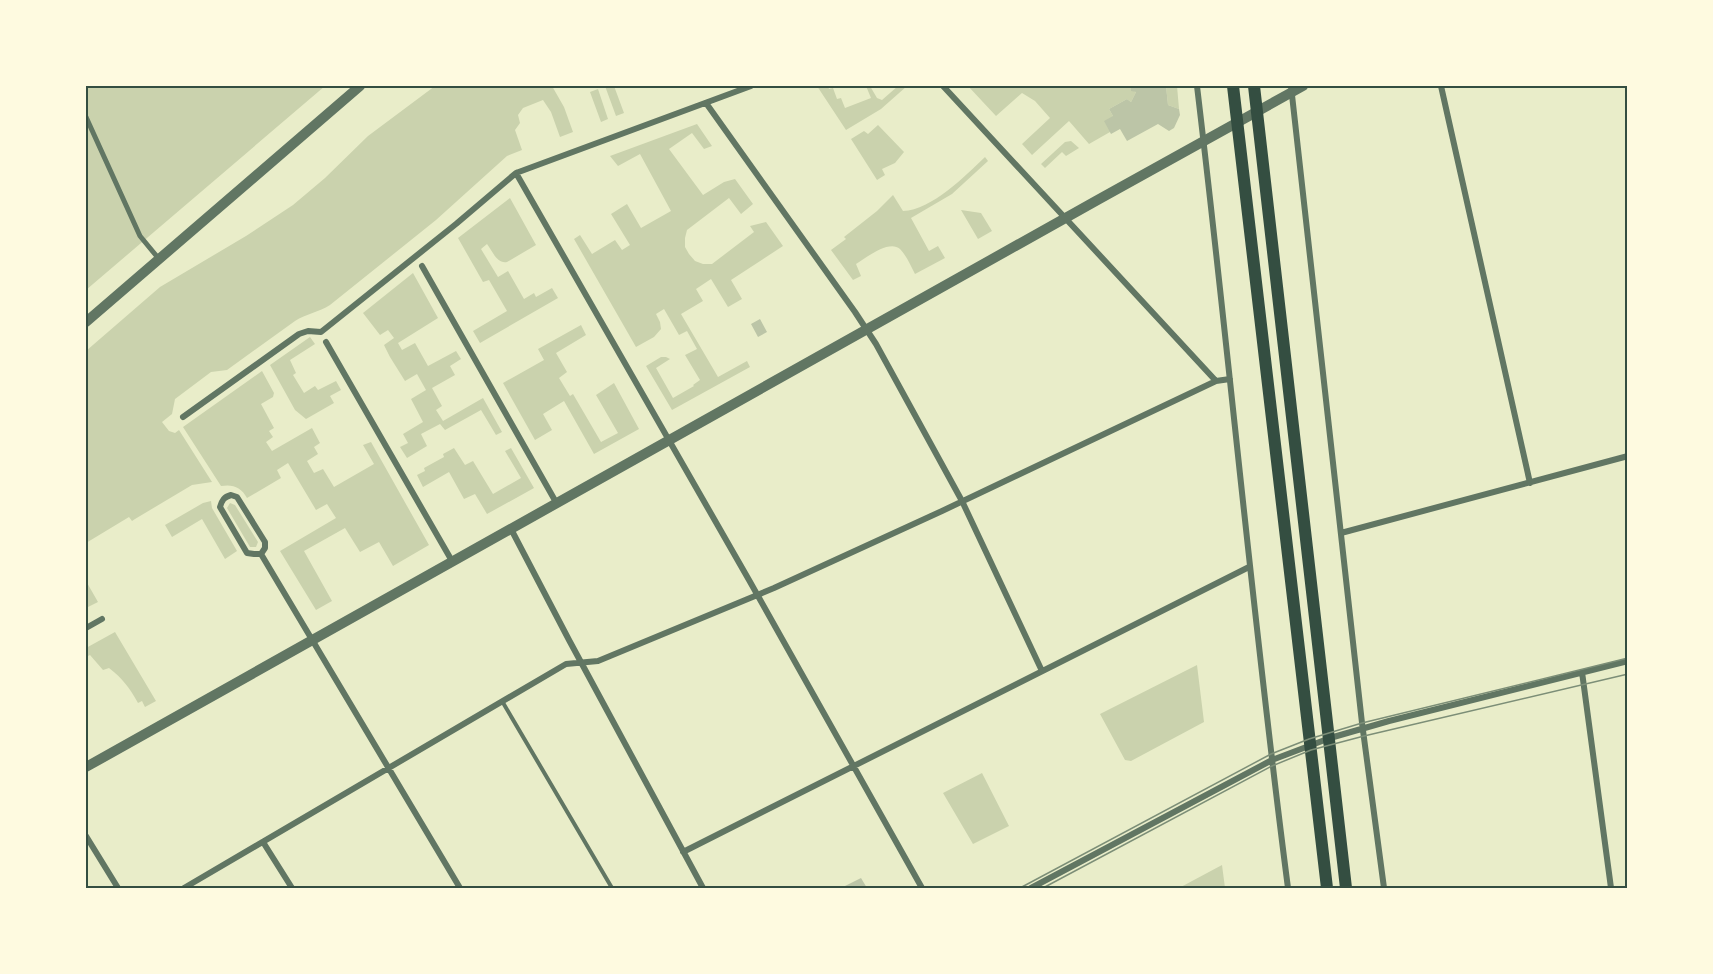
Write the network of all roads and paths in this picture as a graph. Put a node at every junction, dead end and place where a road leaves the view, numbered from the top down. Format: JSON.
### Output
{"nodes":[{"id":1,"x":360,"y":86,"type":"edge"},
{"id":2,"x":751,"y":86,"type":"edge"},
{"id":3,"x":943,"y":86,"type":"edge"},
{"id":4,"x":1197,"y":86,"type":"edge"},
{"id":5,"x":1233,"y":86,"type":"edge"},
{"id":6,"x":1254,"y":86,"type":"edge"},
{"id":7,"x":1303,"y":86,"type":"edge"},
{"id":8,"x":1441,"y":86,"type":"edge"},
{"id":9,"x":1292,"y":88,"type":"edge"},
{"id":10,"x":706,"y":103,"type":"junction"},
{"id":11,"x":1257,"y":111,"type":"junction"},
{"id":12,"x":86,"y":117,"type":"edge"},
{"id":13,"x":1237,"y":122,"type":"junction"},
{"id":14,"x":1204,"y":139,"type":"junction"},
{"id":15,"x":516,"y":173,"type":"junction"},
{"id":16,"x":1066,"y":218,"type":"junction"},
{"id":17,"x":159,"y":259,"type":"junction"},
{"id":18,"x":422,"y":266,"type":"dead end"},
{"id":19,"x":86,"y":322,"type":"edge"},
{"id":20,"x":867,"y":330,"type":"junction"},
{"id":21,"x":326,"y":342,"type":"dead end"},
{"id":22,"x":1230,"y":379,"type":"junction"},
{"id":23,"x":1216,"y":381,"type":"junction"},
{"id":24,"x":183,"y":417,"type":"dead end"},
{"id":25,"x":668,"y":441,"type":"junction"},
{"id":26,"x":1628,"y":456,"type":"edge"},
{"id":27,"x":1530,"y":483,"type":"junction"},
{"id":28,"x":962,"y":501,"type":"junction"},
{"id":29,"x":556,"y":504,"type":"junction"},
{"id":30,"x":511,"y":529,"type":"junction"},
{"id":31,"x":1341,"y":533,"type":"junction"},
{"id":32,"x":261,"y":554,"type":"junction"},
{"id":33,"x":452,"y":561,"type":"junction"},
{"id":34,"x":1249,"y":567,"type":"junction"},
{"id":35,"x":757,"y":595,"type":"junction"},
{"id":36,"x":102,"y":620,"type":"dead end"},
{"id":37,"x":86,"y":628,"type":"edge"},
{"id":38,"x":313,"y":640,"type":"junction"},
{"id":39,"x":581,"y":662,"type":"junction"},
{"id":40,"x":1628,"y":662,"type":"edge"},
{"id":41,"x":1042,"y":671,"type":"junction"},
{"id":42,"x":1582,"y":672,"type":"junction"},
{"id":43,"x":502,"y":701,"type":"junction"},
{"id":44,"x":1363,"y":729,"type":"junction"},
{"id":45,"x":1329,"y":738,"type":"junction"},
{"id":46,"x":1310,"y":745,"type":"junction"},
{"id":47,"x":1272,"y":760,"type":"junction"},
{"id":48,"x":853,"y":766,"type":"junction"},
{"id":49,"x":86,"y":767,"type":"edge"},
{"id":50,"x":389,"y":768,"type":"junction"},
{"id":51,"x":86,"y":836,"type":"edge"},
{"id":52,"x":263,"y":842,"type":"junction"},
{"id":53,"x":683,"y":852,"type":"junction"},
{"id":54,"x":118,"y":888,"type":"edge"},
{"id":55,"x":184,"y":888,"type":"edge"},
{"id":56,"x":292,"y":888,"type":"edge"},
{"id":57,"x":460,"y":888,"type":"edge"},
{"id":58,"x":612,"y":888,"type":"edge"},
{"id":59,"x":703,"y":888,"type":"edge"},
{"id":60,"x":922,"y":888,"type":"edge"},
{"id":61,"x":1030,"y":888,"type":"edge"},
{"id":62,"x":1288,"y":888,"type":"edge"},
{"id":63,"x":1327,"y":888,"type":"edge"},
{"id":64,"x":1347,"y":888,"type":"edge"},
{"id":65,"x":1384,"y":888,"type":"edge"},
{"id":66,"x":1611,"y":888,"type":"edge"}],
"edges":[{"from":1,"to":17,"type":"street"},
{"from":2,"to":10,"type":"street"},
{"from":3,"to":16,"type":"street"},
{"from":4,"to":14,"type":"street"},
{"from":5,"to":13,"type":"main road"},
{"from":6,"to":11,"type":"main road"},
{"from":7,"to":9,"type":"street"},
{"from":8,"to":27,"type":"street"},
{"from":9,"to":11,"type":"street"},
{"from":9,"to":31,"type":"street"},
{"from":10,"to":15,"type":"street"},
{"from":10,"to":20,"type":"street"},
{"from":11,"to":13,"type":"street"},
{"from":11,"to":45,"type":"main road"},
{"from":12,"to":17,"type":"street"},
{"from":13,"to":14,"type":"street"},
{"from":13,"to":46,"type":"main road"},
{"from":14,"to":16,"type":"street"},
{"from":14,"to":22,"type":"street"},
{"from":15,"to":24,"type":"street"},
{"from":15,"to":25,"type":"street"},
{"from":16,"to":20,"type":"street"},
{"from":16,"to":23,"type":"street"},
{"from":17,"to":19,"type":"street"},
{"from":18,"to":29,"type":"street"},
{"from":20,"to":25,"type":"street"},
{"from":20,"to":28,"type":"street"},
{"from":21,"to":33,"type":"street"},
{"from":22,"to":23,"type":"street"},
{"from":22,"to":34,"type":"street"},
{"from":23,"to":28,"type":"street"},
{"from":25,"to":29,"type":"street"},
{"from":25,"to":35,"type":"street"},
{"from":26,"to":27,"type":"street"},
{"from":27,"to":31,"type":"street"},
{"from":28,"to":35,"type":"street"},
{"from":28,"to":41,"type":"street"},
{"from":29,"to":30,"type":"street"},
{"from":30,"to":33,"type":"street"},
{"from":30,"to":39,"type":"street"},
{"from":31,"to":44,"type":"street"},
{"from":32,"to":32,"type":"street"},
{"from":32,"to":38,"type":"street"},
{"from":33,"to":38,"type":"street"},
{"from":34,"to":41,"type":"street"},
{"from":34,"to":47,"type":"street"},
{"from":35,"to":39,"type":"street"},
{"from":35,"to":48,"type":"street"},
{"from":36,"to":37,"type":"street"},
{"from":38,"to":49,"type":"street"},
{"from":38,"to":50,"type":"street"},
{"from":39,"to":43,"type":"street"},
{"from":39,"to":53,"type":"street"},
{"from":40,"to":42,"type":"street"},
{"from":41,"to":48,"type":"street"},
{"from":42,"to":44,"type":"street"},
{"from":42,"to":66,"type":"street"},
{"from":43,"to":50,"type":"street"},
{"from":43,"to":58,"type":"lane"},
{"from":44,"to":45,"type":"street"},
{"from":44,"to":65,"type":"street"},
{"from":45,"to":46,"type":"street"},
{"from":45,"to":64,"type":"main road"},
{"from":46,"to":47,"type":"street"},
{"from":46,"to":63,"type":"main road"},
{"from":47,"to":61,"type":"street"},
{"from":47,"to":62,"type":"street"},
{"from":48,"to":53,"type":"street"},
{"from":48,"to":60,"type":"street"},
{"from":50,"to":52,"type":"street"},
{"from":50,"to":57,"type":"street"},
{"from":51,"to":54,"type":"street"},
{"from":52,"to":55,"type":"street"},
{"from":52,"to":56,"type":"street"},
{"from":53,"to":59,"type":"street"}]}
